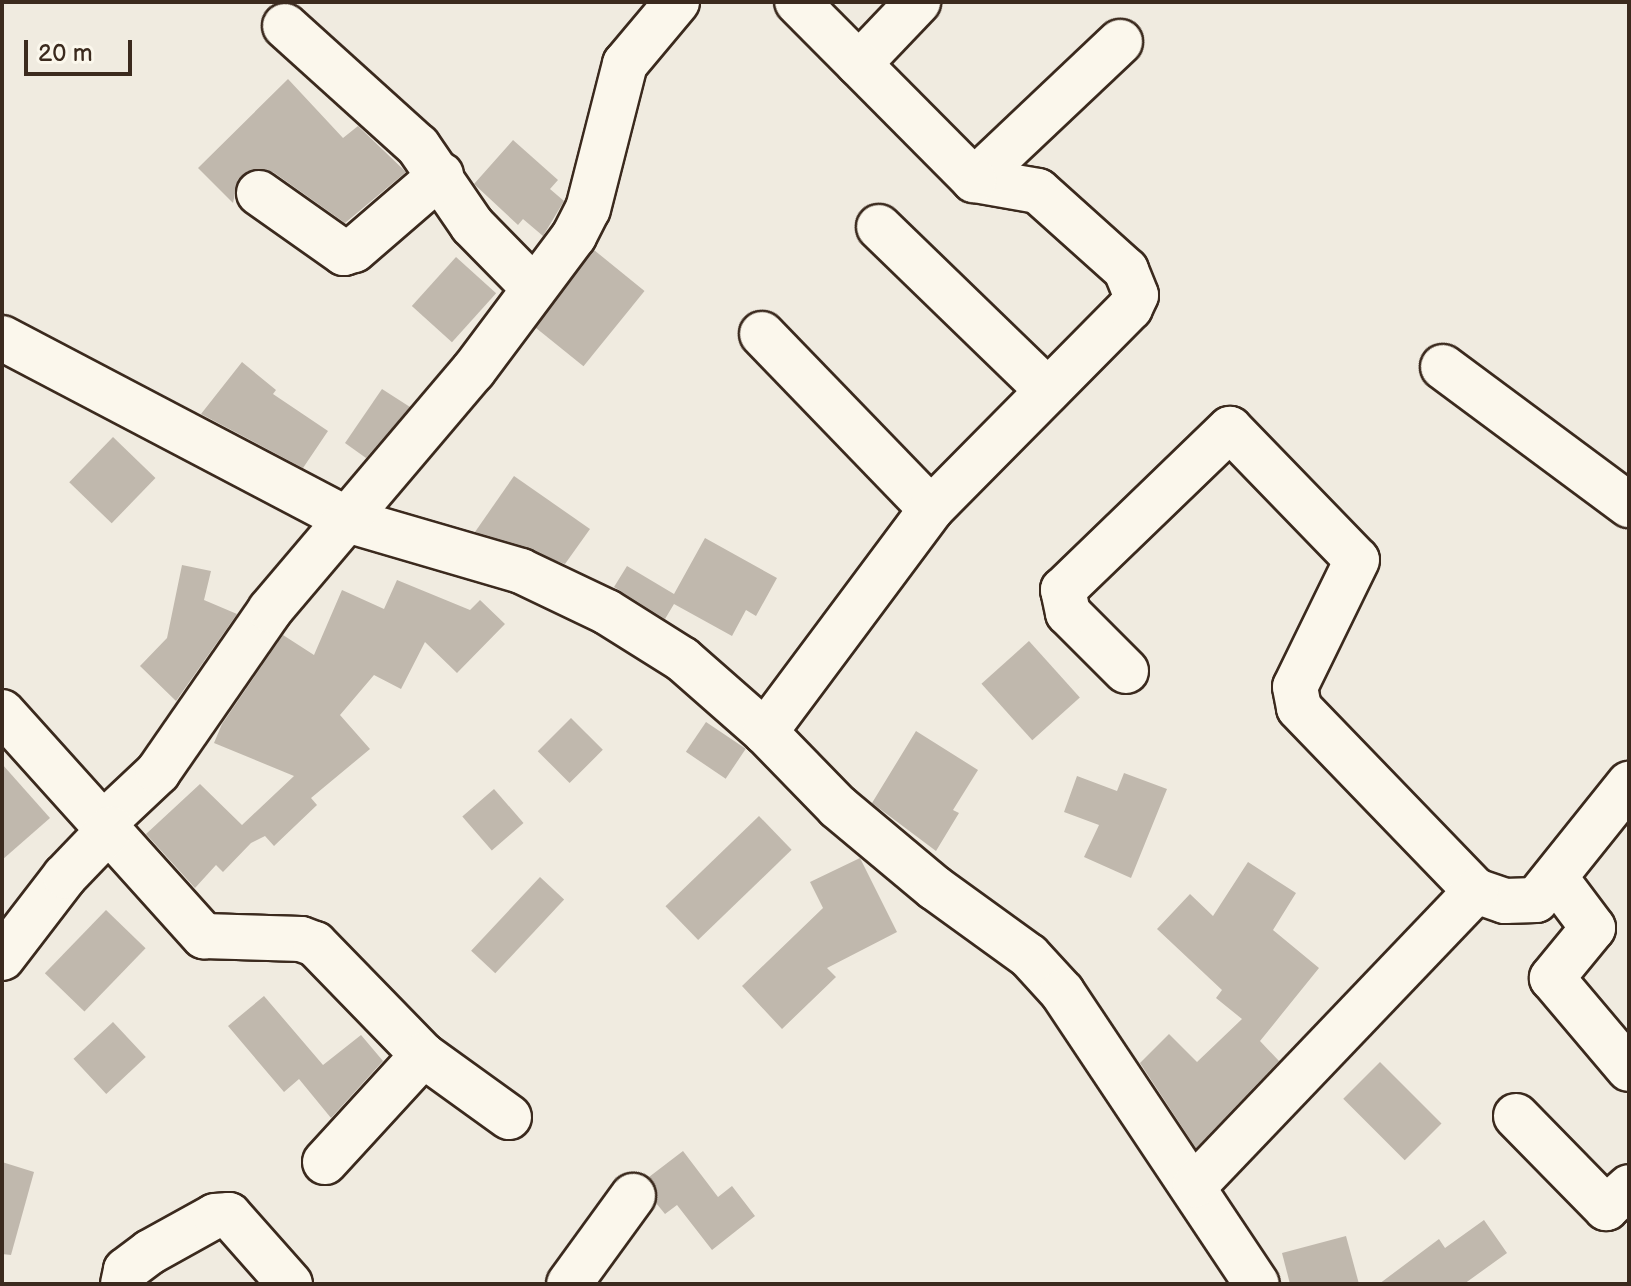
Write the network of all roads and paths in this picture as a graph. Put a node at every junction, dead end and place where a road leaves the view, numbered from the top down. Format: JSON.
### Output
{"nodes":[{"id":1,"x":677,"y":2,"type":"edge"},
{"id":2,"x":797,"y":2,"type":"edge"},
{"id":3,"x":918,"y":2,"type":"edge"},
{"id":4,"x":285,"y":26,"type":"dead end"},
{"id":5,"x":1120,"y":42,"type":"dead end"},
{"id":6,"x":859,"y":64,"type":"junction"},
{"id":7,"x":441,"y":175,"type":"junction"},
{"id":8,"x":974,"y":180,"type":"junction"},
{"id":9,"x":259,"y":193,"type":"dead end"},
{"id":10,"x":879,"y":227,"type":"dead end"},
{"id":11,"x":533,"y":287,"type":"junction"},
{"id":12,"x":762,"y":334,"type":"dead end"},
{"id":13,"x":2,"y":338,"type":"edge"},
{"id":14,"x":1443,"y":367,"type":"dead end"},
{"id":15,"x":1048,"y":391,"type":"junction"},
{"id":16,"x":1629,"y":505,"type":"edge"},
{"id":17,"x":931,"y":509,"type":"junction"},
{"id":18,"x":350,"y":521,"type":"junction"},
{"id":19,"x":1126,"y":671,"type":"dead end"},
{"id":20,"x":2,"y":712,"type":"edge"},
{"id":21,"x":765,"y":732,"type":"junction"},
{"id":22,"x":1629,"y":784,"type":"edge"},
{"id":23,"x":108,"y":825,"type":"junction"},
{"id":24,"x":1557,"y":880,"type":"junction"},
{"id":25,"x":1476,"y":891,"type":"junction"},
{"id":26,"x":2,"y":958,"type":"edge"},
{"id":27,"x":423,"y":1055,"type":"junction"},
{"id":28,"x":1629,"y":1069,"type":"edge"},
{"id":29,"x":1516,"y":1116,"type":"dead end"},
{"id":30,"x":509,"y":1117,"type":"dead end"},
{"id":31,"x":325,"y":1162,"type":"dead end"},
{"id":32,"x":1195,"y":1185,"type":"junction"},
{"id":33,"x":1629,"y":1187,"type":"edge"},
{"id":34,"x":633,"y":1196,"type":"dead end"},
{"id":35,"x":123,"y":1284,"type":"edge"},
{"id":36,"x":290,"y":1284,"type":"edge"},
{"id":37,"x":569,"y":1284,"type":"edge"},
{"id":38,"x":1257,"y":1284,"type":"edge"}],
"edges":[{"from":1,"to":11,"type":"street"},
{"from":2,"to":6,"type":"street"},
{"from":3,"to":6,"type":"street"},
{"from":4,"to":7,"type":"street"},
{"from":5,"to":8,"type":"street"},
{"from":6,"to":8,"type":"street"},
{"from":7,"to":9,"type":"street"},
{"from":7,"to":11,"type":"street"},
{"from":8,"to":15,"type":"street"},
{"from":10,"to":15,"type":"street"},
{"from":11,"to":18,"type":"street"},
{"from":12,"to":17,"type":"street"},
{"from":13,"to":18,"type":"street"},
{"from":14,"to":16,"type":"street"},
{"from":15,"to":17,"type":"street"},
{"from":17,"to":21,"type":"street"},
{"from":18,"to":21,"type":"street"},
{"from":18,"to":23,"type":"street"},
{"from":19,"to":25,"type":"street"},
{"from":20,"to":23,"type":"street"},
{"from":21,"to":32,"type":"street"},
{"from":22,"to":24,"type":"street"},
{"from":23,"to":26,"type":"street"},
{"from":23,"to":27,"type":"street"},
{"from":24,"to":25,"type":"street"},
{"from":24,"to":28,"type":"street"},
{"from":25,"to":32,"type":"street"},
{"from":27,"to":30,"type":"street"},
{"from":27,"to":31,"type":"street"},
{"from":29,"to":33,"type":"street"},
{"from":32,"to":38,"type":"street"},
{"from":34,"to":37,"type":"street"},
{"from":35,"to":36,"type":"street"}]}
